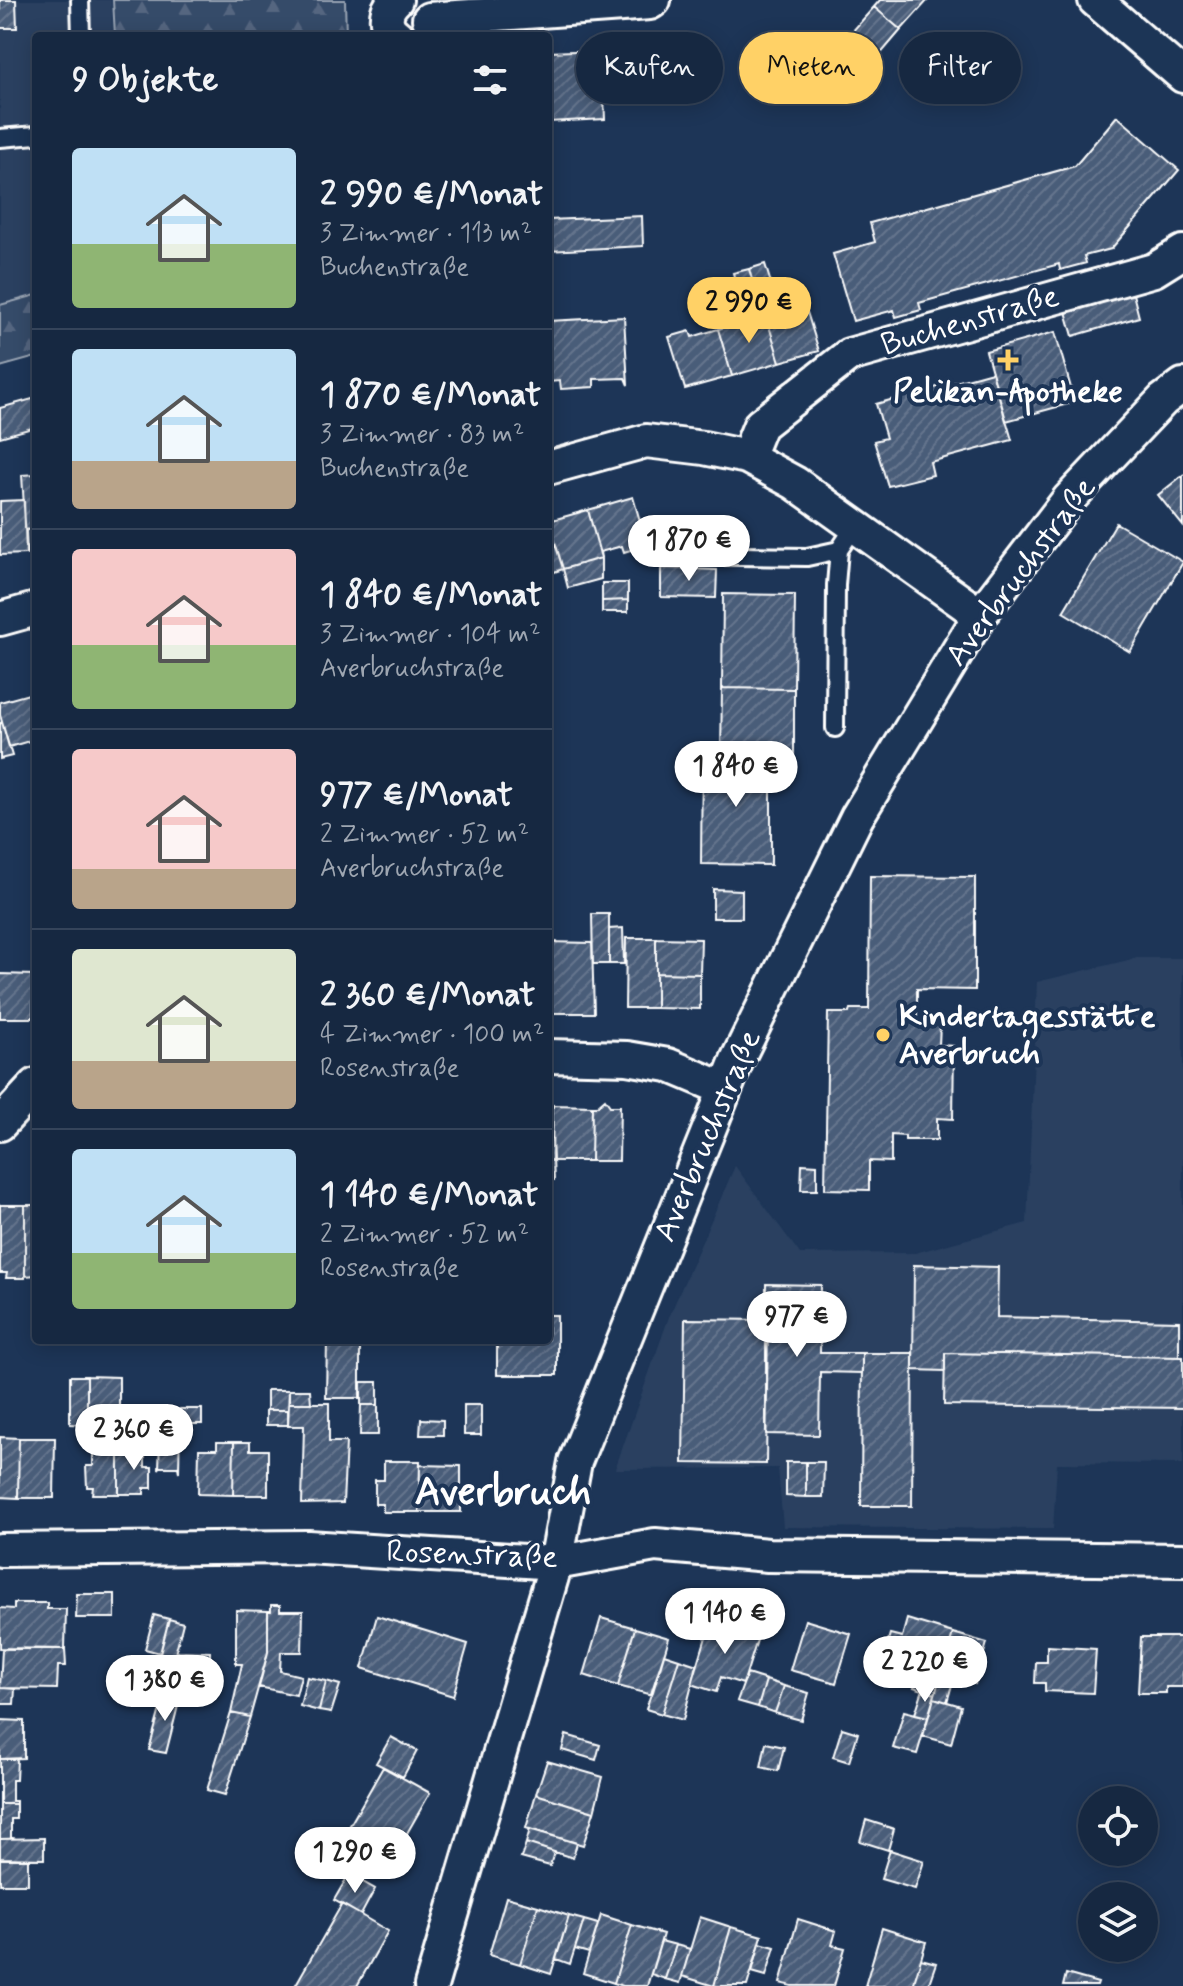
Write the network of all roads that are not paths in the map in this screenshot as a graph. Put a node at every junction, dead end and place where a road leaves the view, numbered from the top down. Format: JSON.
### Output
{"nodes":[{"id":1,"x":80,"y":0,"type":"edge"},
{"id":2,"x":654,"y":0,"type":"edge"},
{"id":3,"x":1095,"y":0,"type":"edge"},
{"id":4,"x":422,"y":18,"type":"edge"},
{"id":5,"x":81,"y":32,"type":"edge"},
{"id":6,"x":1183,"y":76,"type":"edge"},
{"id":7,"x":32,"y":135,"type":"edge"},
{"id":8,"x":0,"y":138,"type":"edge"},
{"id":9,"x":1183,"y":252,"type":"edge"},
{"id":10,"x":1183,"y":385,"type":"edge"},
{"id":11,"x":747,"y":457,"type":"junction"},
{"id":12,"x":552,"y":467,"type":"edge"},
{"id":13,"x":847,"y":538,"type":"junction"},
{"id":14,"x":673,"y":555,"type":"dead end"},
{"id":15,"x":32,"y":610,"type":"edge"},
{"id":16,"x":980,"y":615,"type":"junction"},
{"id":17,"x":0,"y":619,"type":"edge"},
{"id":18,"x":835,"y":728,"type":"dead end"},
{"id":19,"x":552,"y":1056,"type":"edge"},
{"id":20,"x":32,"y":1089,"type":"edge"},
{"id":21,"x":725,"y":1089,"type":"junction"},
{"id":22,"x":0,"y":1124,"type":"edge"},
{"id":23,"x":0,"y":1550,"type":"edge"},
{"id":24,"x":1183,"y":1560,"type":"edge"},
{"id":25,"x":556,"y":1563,"type":"junction"},
{"id":26,"x":431,"y":1986,"type":"edge"}],
"edges":[{"from":1,"to":5,"type":"lane"},
{"from":2,"to":4,"type":"street"},
{"from":3,"to":6,"type":"street"},
{"from":7,"to":8,"type":"lane"},
{"from":9,"to":11,"type":"street","name":"Buchenstraße"},
{"from":10,"to":16,"type":"street","name":"Averbruchstraße"},
{"from":11,"to":12,"type":"street"},
{"from":11,"to":13,"type":"street"},
{"from":13,"to":14,"type":"lane"},
{"from":13,"to":16,"type":"street"},
{"from":13,"to":18,"type":"lane"},
{"from":15,"to":17,"type":"street"},
{"from":16,"to":21,"type":"street","name":"Averbruchstraße"},
{"from":19,"to":21,"type":"street"},
{"from":20,"to":22,"type":"street"},
{"from":21,"to":25,"type":"street","name":"Averbruchstraße"},
{"from":23,"to":25,"type":"street","name":"Rosenstraße"},
{"from":24,"to":25,"type":"street","name":"Rosenstraße"},
{"from":25,"to":26,"type":"street","name":"Averbruchstraße"}]}
